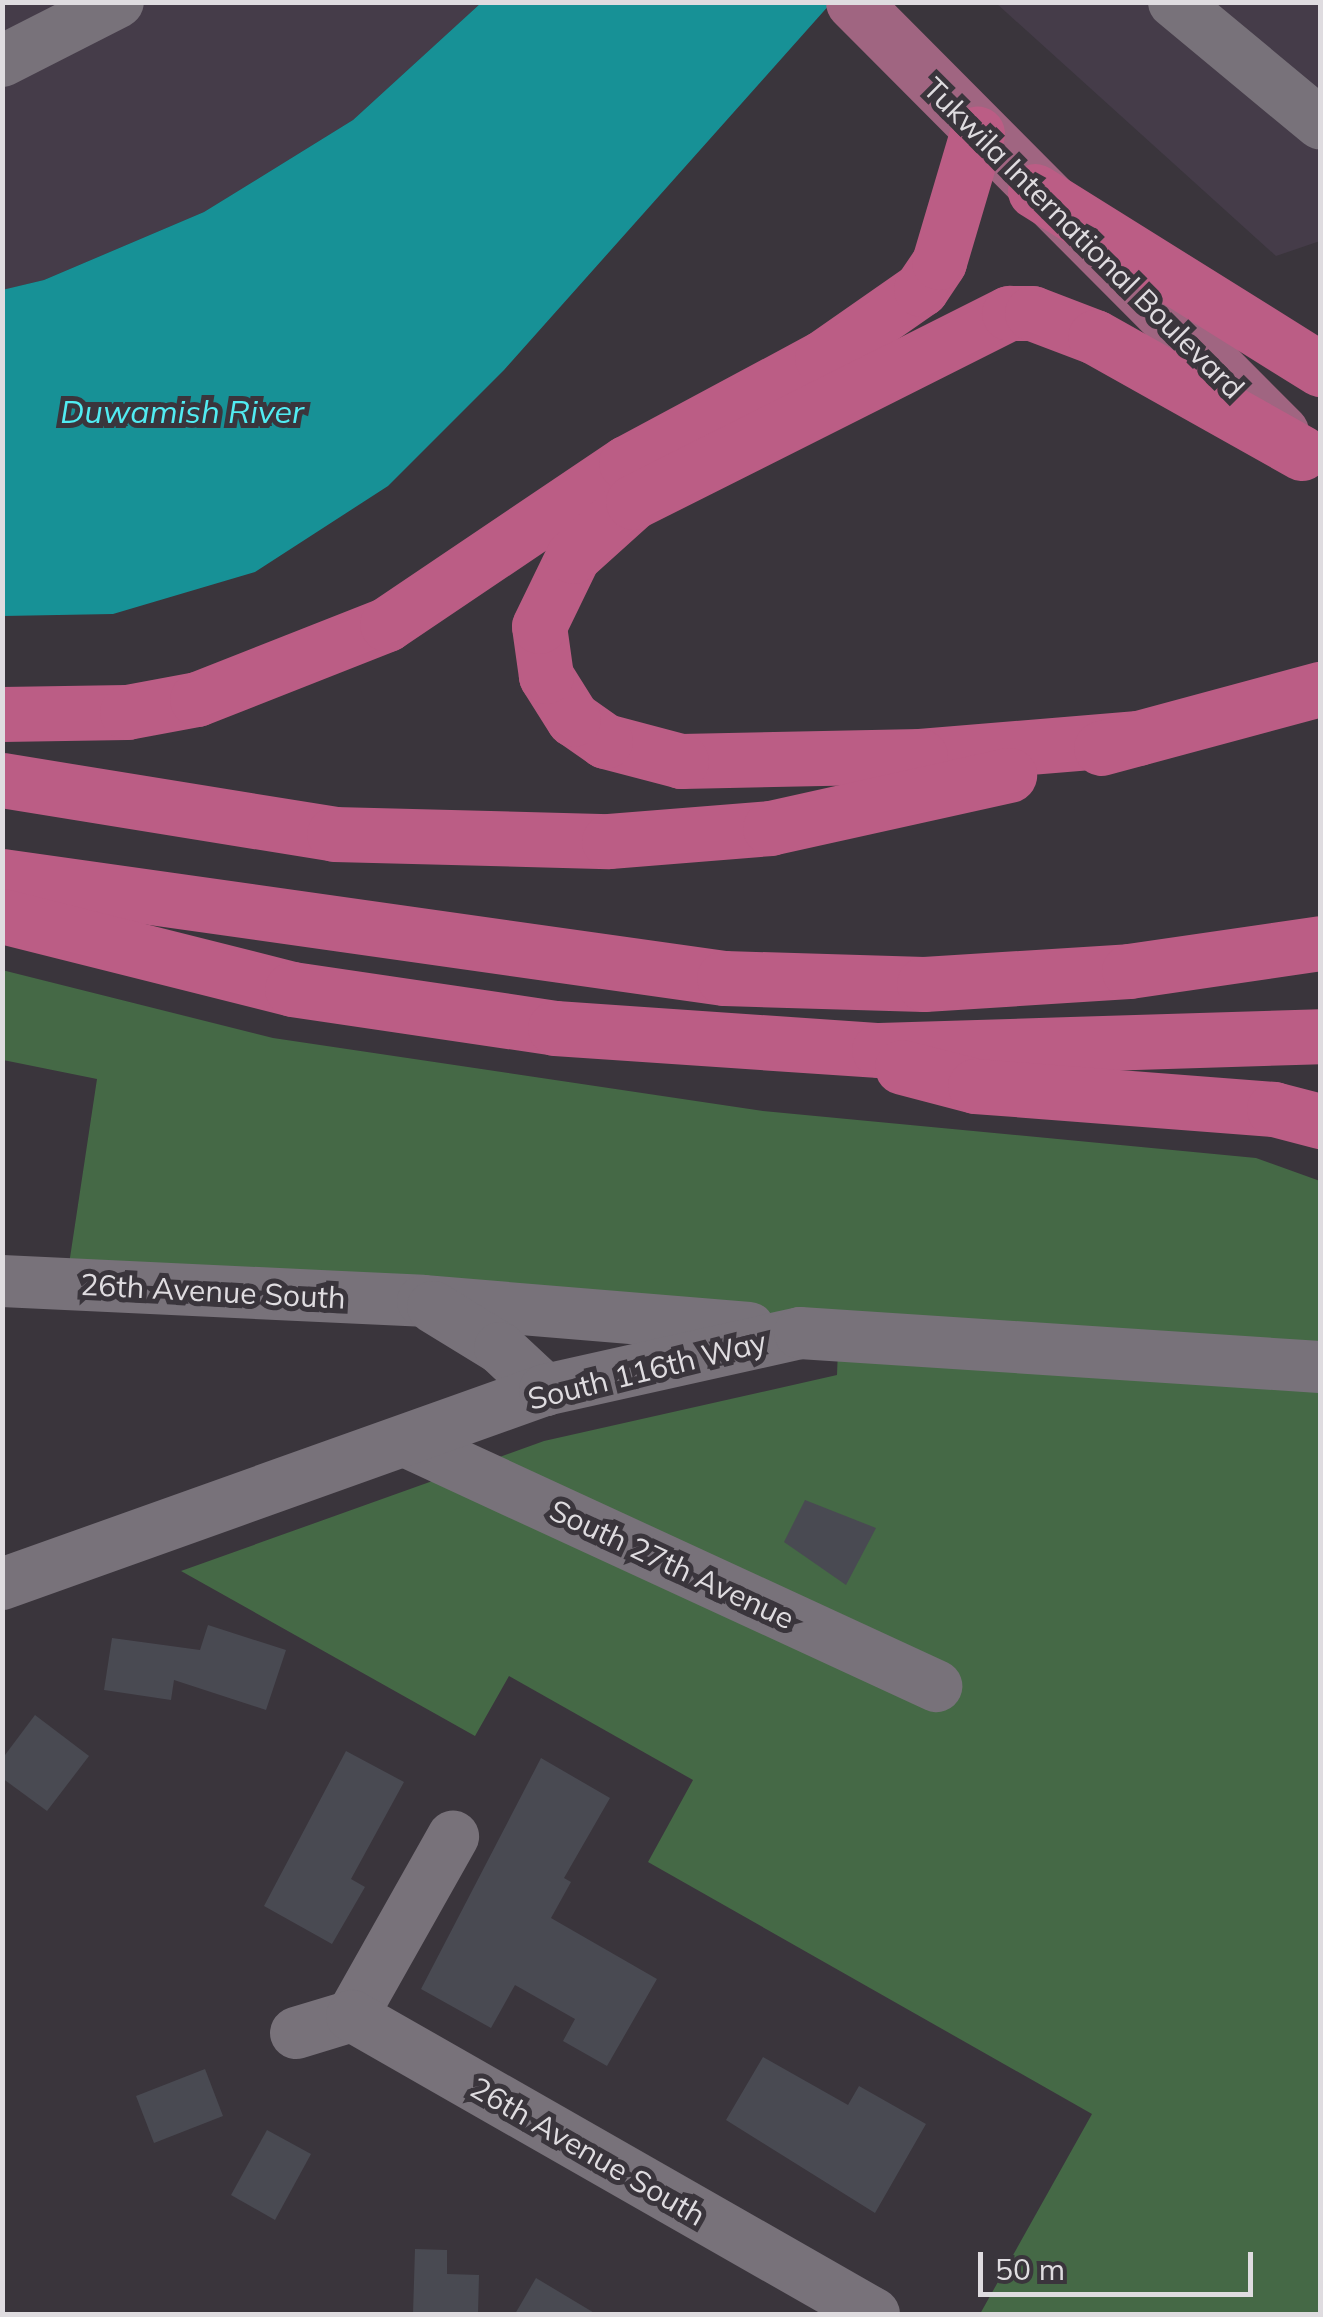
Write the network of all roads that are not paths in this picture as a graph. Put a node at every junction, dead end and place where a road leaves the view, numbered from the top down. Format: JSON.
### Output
{"nodes":[{"id":1,"x":118,"y":2,"type":"edge"},
{"id":2,"x":852,"y":2,"type":"edge"},
{"id":3,"x":1174,"y":2,"type":"edge"},
{"id":4,"x":2,"y":61,"type":"edge"},
{"id":5,"x":1320,"y":122,"type":"edge"},
{"id":6,"x":978,"y":134,"type":"junction"},
{"id":7,"x":1035,"y":191,"type":"junction"},
{"id":8,"x":1320,"y":370,"type":"edge"},
{"id":9,"x":1311,"y":461,"type":"edge"},
{"id":10,"x":1320,"y":690,"type":"edge"},
{"id":11,"x":2,"y":714,"type":"edge"},
{"id":12,"x":1138,"y":738,"type":"junction"},
{"id":13,"x":2,"y":780,"type":"edge"},
{"id":14,"x":2,"y":876,"type":"edge"},
{"id":15,"x":2,"y":916,"type":"edge"},
{"id":16,"x":1320,"y":943,"type":"edge"},
{"id":17,"x":1320,"y":1036,"type":"edge"},
{"id":18,"x":831,"y":1049,"type":"junction"},
{"id":19,"x":1320,"y":1122,"type":"edge"},
{"id":20,"x":2,"y":1282,"type":"edge"},
{"id":21,"x":422,"y":1301,"type":"junction"},
{"id":22,"x":800,"y":1333,"type":"junction"},
{"id":23,"x":1320,"y":1366,"type":"edge"},
{"id":24,"x":546,"y":1390,"type":"junction"},
{"id":25,"x":407,"y":1442,"type":"junction"},
{"id":26,"x":2,"y":1584,"type":"edge"},
{"id":27,"x":936,"y":1686,"type":"dead end"},
{"id":28,"x":453,"y":1838,"type":"dead end"},
{"id":29,"x":352,"y":2016,"type":"junction"},
{"id":30,"x":296,"y":2032,"type":"dead end"},
{"id":31,"x":874,"y":2314,"type":"edge"}],
"edges":[{"from":1,"to":4,"type":"street"},
{"from":2,"to":6,"type":"main road","name":"Tukwila International Boulevard"},
{"from":3,"to":5,"type":"street"},
{"from":6,"to":7,"type":"main road","name":"Tukwila International Boulevard"},
{"from":6,"to":11,"type":"highway"},
{"from":7,"to":8,"type":"highway"},
{"from":7,"to":9,"type":"main road","name":"Tukwila International Boulevard"},
{"from":9,"to":12,"type":"highway"},
{"from":10,"to":12,"type":"highway"},
{"from":12,"to":13,"type":"highway"},
{"from":14,"to":16,"type":"highway"},
{"from":15,"to":18,"type":"highway"},
{"from":17,"to":18,"type":"highway"},
{"from":18,"to":19,"type":"highway"},
{"from":20,"to":21,"type":"street","name":"26th Avenue South"},
{"from":21,"to":22,"type":"street","name":"26th Avenue South"},
{"from":21,"to":24,"type":"street","name":"26th Avenue South"},
{"from":22,"to":23,"type":"street","name":"South 116th Way"},
{"from":22,"to":24,"type":"street","name":"South 116th Way"},
{"from":24,"to":25,"type":"street","name":"South 116th Way"},
{"from":25,"to":26,"type":"street","name":"South 116th Way"},
{"from":25,"to":27,"type":"street","name":"South 27th Avenue"},
{"from":28,"to":29,"type":"street"},
{"from":29,"to":30,"type":"street"},
{"from":29,"to":31,"type":"street","name":"26th Avenue South"}]}
